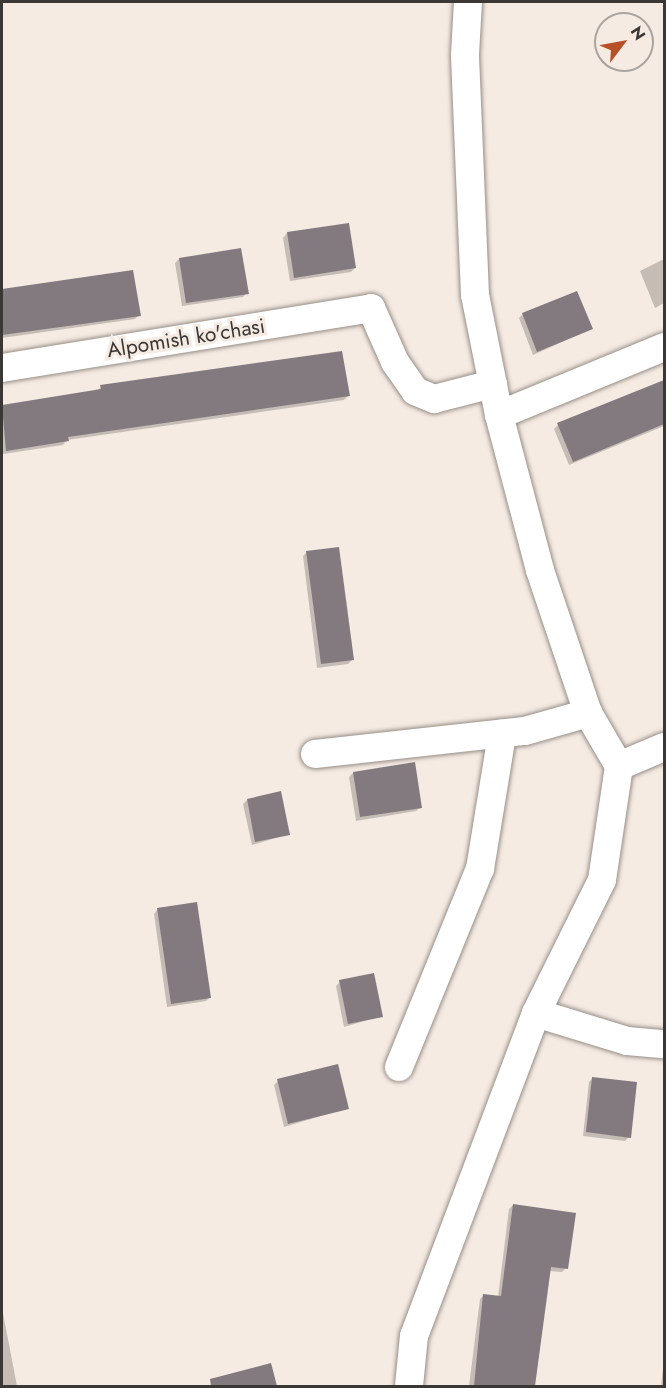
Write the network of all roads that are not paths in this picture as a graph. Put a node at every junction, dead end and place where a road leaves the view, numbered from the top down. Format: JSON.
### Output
{"nodes":[{"id":1,"x":468,"y":2,"type":"edge"},
{"id":2,"x":664,"y":347,"type":"edge"},
{"id":3,"x":2,"y":368,"type":"edge"},
{"id":4,"x":480,"y":386,"type":"junction"},
{"id":5,"x":499,"y":415,"type":"junction"},
{"id":6,"x":588,"y":713,"type":"junction"},
{"id":7,"x":514,"y":733,"type":"junction"},
{"id":8,"x":664,"y":747,"type":"edge"},
{"id":9,"x":315,"y":754,"type":"dead end"},
{"id":10,"x":619,"y":766,"type":"junction"},
{"id":11,"x":536,"y":1013,"type":"junction"},
{"id":12,"x":664,"y":1044,"type":"edge"},
{"id":13,"x":399,"y":1067,"type":"dead end"},
{"id":14,"x":409,"y":1386,"type":"edge"}],
"edges":[{"from":1,"to":4,"type":"street"},
{"from":2,"to":5,"type":"street"},
{"from":3,"to":4,"type":"street","name":"Alpomish ko'chasi"},
{"from":4,"to":5,"type":"street"},
{"from":5,"to":6,"type":"street"},
{"from":6,"to":7,"type":"street"},
{"from":6,"to":10,"type":"street"},
{"from":7,"to":9,"type":"street"},
{"from":7,"to":13,"type":"street"},
{"from":8,"to":10,"type":"street"},
{"from":10,"to":11,"type":"street"},
{"from":11,"to":12,"type":"street"},
{"from":11,"to":14,"type":"street"}]}
